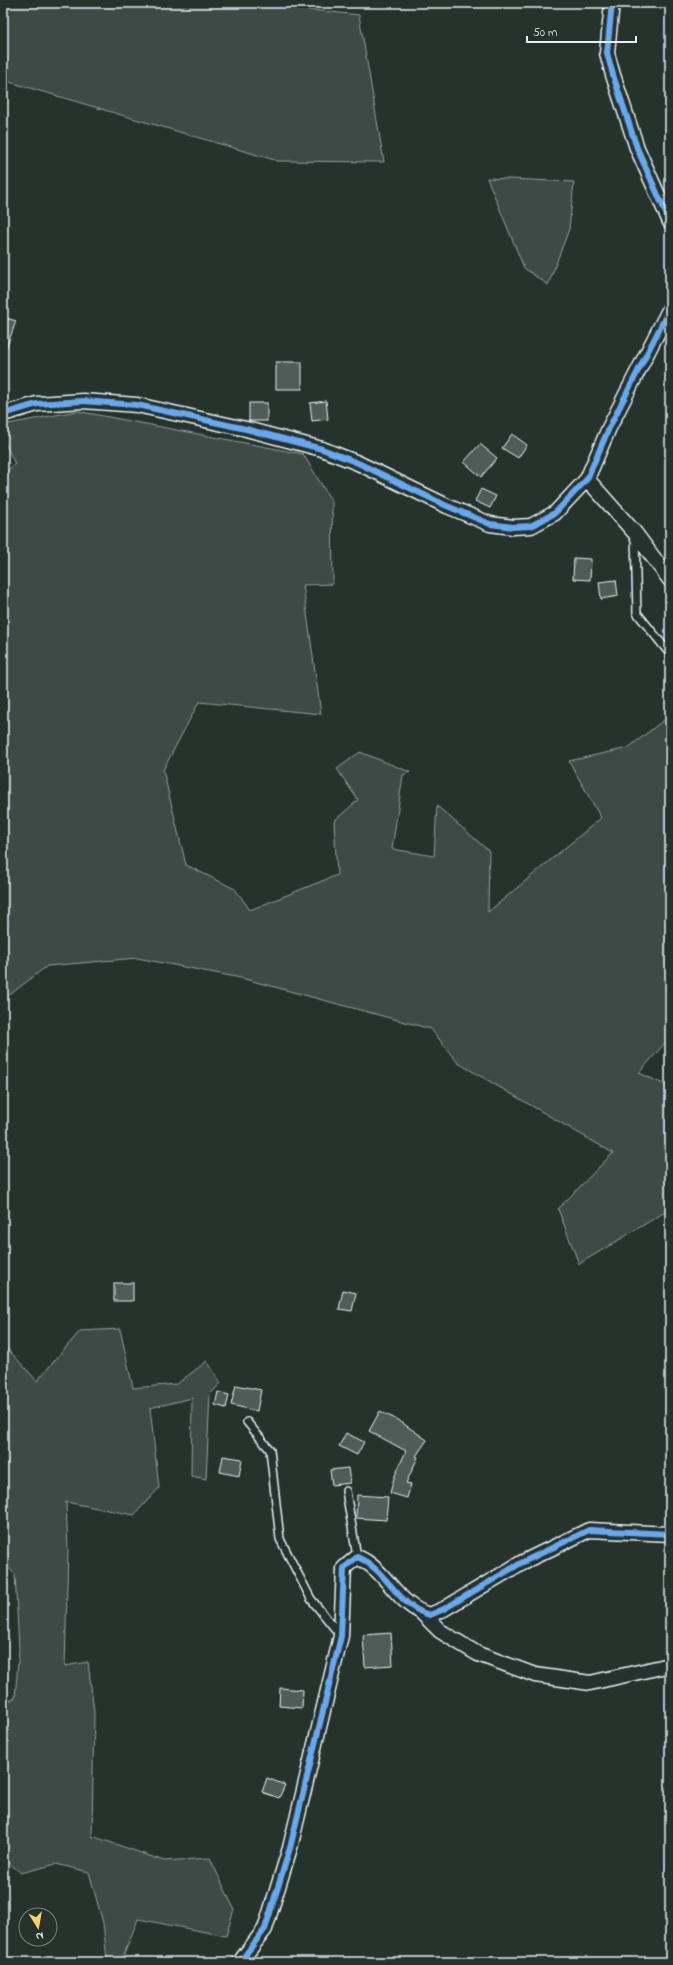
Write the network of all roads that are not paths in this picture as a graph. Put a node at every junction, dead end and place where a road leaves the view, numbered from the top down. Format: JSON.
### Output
{"nodes":[{"id":1,"x":612,"y":3,"type":"edge"},
{"id":2,"x":670,"y":222,"type":"edge"},
{"id":3,"x":670,"y":308,"type":"edge"},
{"id":4,"x":3,"y":414,"type":"edge"},
{"id":5,"x":587,"y":479,"type":"junction"},
{"id":6,"x":635,"y":533,"type":"junction"},
{"id":7,"x":670,"y":580,"type":"edge"},
{"id":8,"x":670,"y":654,"type":"edge"},
{"id":9,"x":247,"y":1422,"type":"dead end"},
{"id":10,"x":346,"y":1491,"type":"dead end"},
{"id":11,"x":670,"y":1534,"type":"edge"},
{"id":12,"x":358,"y":1557,"type":"junction"},
{"id":13,"x":422,"y":1613,"type":"junction"},
{"id":14,"x":341,"y":1636,"type":"junction"},
{"id":15,"x":670,"y":1665,"type":"edge"},
{"id":16,"x":240,"y":1962,"type":"edge"}],
"edges":[{"from":1,"to":2,"type":"street"},
{"from":3,"to":5,"type":"street"},
{"from":4,"to":5,"type":"street"},
{"from":5,"to":6,"type":"street"},
{"from":6,"to":7,"type":"street"},
{"from":6,"to":8,"type":"lane"},
{"from":9,"to":14,"type":"lane"},
{"from":10,"to":12,"type":"lane"},
{"from":11,"to":13,"type":"street"},
{"from":12,"to":13,"type":"street"},
{"from":12,"to":14,"type":"street"},
{"from":13,"to":15,"type":"street"},
{"from":14,"to":16,"type":"street"}]}
